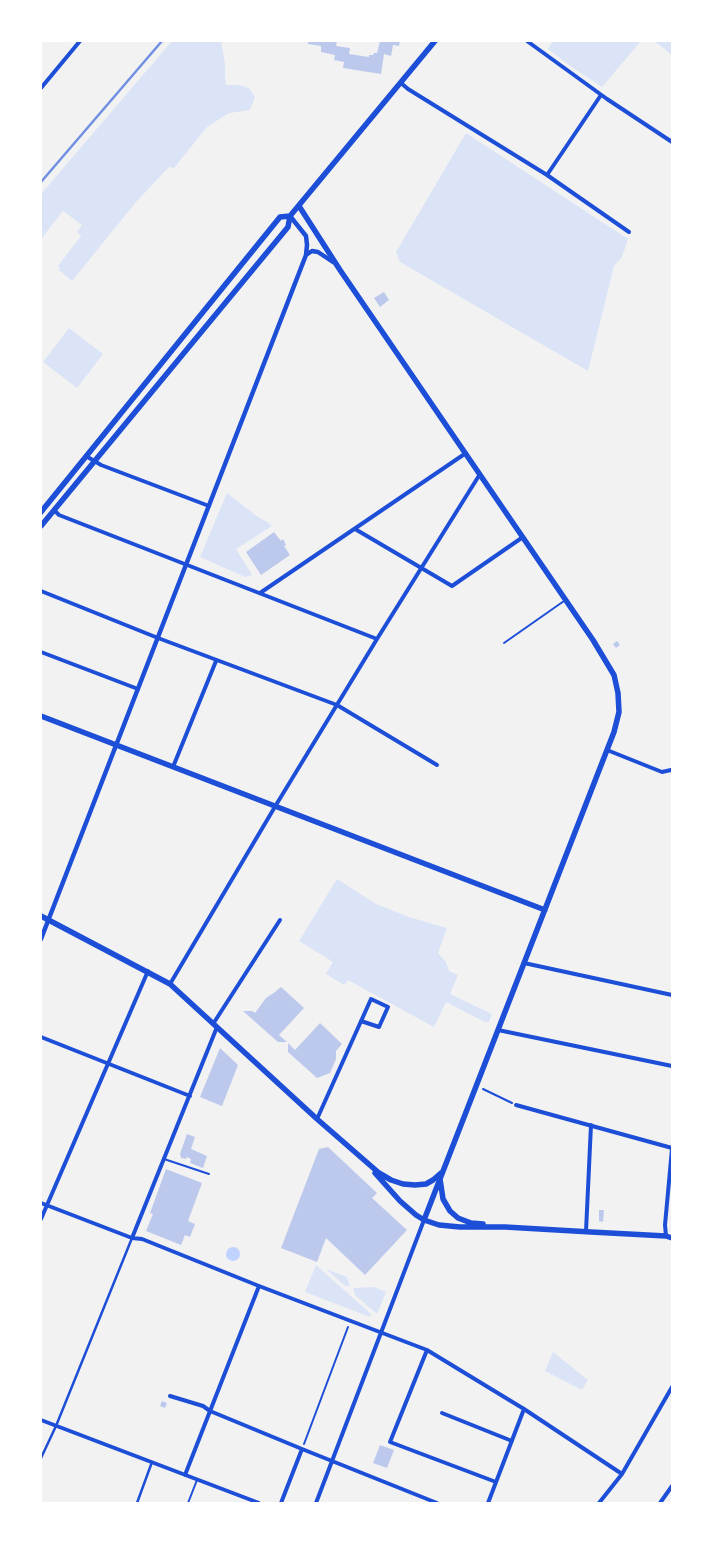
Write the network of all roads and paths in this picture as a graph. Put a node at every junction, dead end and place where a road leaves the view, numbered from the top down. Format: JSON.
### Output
{"nodes":[{"id":1,"x":80,"y":41,"type":"edge"},
{"id":2,"x":435,"y":41,"type":"edge"},
{"id":3,"x":527,"y":41,"type":"edge"},
{"id":4,"x":400,"y":83,"type":"junction"},
{"id":5,"x":41,"y":88,"type":"edge"},
{"id":6,"x":601,"y":95,"type":"junction"},
{"id":7,"x":672,"y":142,"type":"edge"},
{"id":8,"x":547,"y":175,"type":"junction"},
{"id":9,"x":299,"y":206,"type":"junction"},
{"id":10,"x":290,"y":216,"type":"junction"},
{"id":11,"x":629,"y":232,"type":"dead end"},
{"id":12,"x":306,"y":255,"type":"junction"},
{"id":13,"x":340,"y":270,"type":"junction"},
{"id":14,"x":209,"y":305,"type":"junction"},
{"id":15,"x":218,"y":312,"type":"junction"},
{"id":16,"x":466,"y":453,"type":"junction"},
{"id":17,"x":86,"y":456,"type":"junction"},
{"id":18,"x":94,"y":462,"type":"junction"},
{"id":19,"x":480,"y":474,"type":"junction"},
{"id":20,"x":209,"y":506,"type":"junction"},
{"id":21,"x":54,"y":510,"type":"junction"},
{"id":22,"x":41,"y":512,"type":"edge"},
{"id":23,"x":41,"y":526,"type":"edge"},
{"id":24,"x":355,"y":528,"type":"junction"},
{"id":25,"x":523,"y":537,"type":"junction"},
{"id":26,"x":186,"y":565,"type":"junction"},
{"id":27,"x":422,"y":567,"type":"junction"},
{"id":28,"x":41,"y":591,"type":"edge"},
{"id":29,"x":260,"y":594,"type":"junction"},
{"id":30,"x":566,"y":600,"type":"junction"},
{"id":31,"x":158,"y":638,"type":"junction"},
{"id":32,"x":377,"y":639,"type":"junction"},
{"id":33,"x":504,"y":643,"type":"dead end"},
{"id":34,"x":41,"y":652,"type":"edge"},
{"id":35,"x":216,"y":661,"type":"junction"},
{"id":36,"x":138,"y":689,"type":"junction"},
{"id":37,"x":337,"y":705,"type":"junction"},
{"id":38,"x":41,"y":716,"type":"edge"},
{"id":39,"x":116,"y":745,"type":"junction"},
{"id":40,"x":607,"y":750,"type":"junction"},
{"id":41,"x":437,"y":765,"type":"dead end"},
{"id":42,"x":174,"y":767,"type":"junction"},
{"id":43,"x":671,"y":771,"type":"edge"},
{"id":44,"x":276,"y":805,"type":"junction"},
{"id":45,"x":545,"y":910,"type":"junction"},
{"id":46,"x":41,"y":916,"type":"edge"},
{"id":47,"x":48,"y":920,"type":"junction"},
{"id":48,"x":280,"y":920,"type":"dead end"},
{"id":49,"x":41,"y":939,"type":"edge"},
{"id":50,"x":524,"y":963,"type":"junction"},
{"id":51,"x":148,"y":971,"type":"junction"},
{"id":52,"x":170,"y":984,"type":"junction"},
{"id":53,"x":672,"y":995,"type":"edge"},
{"id":54,"x":361,"y":1021,"type":"junction"},
{"id":55,"x":215,"y":1026,"type":"junction"},
{"id":56,"x":498,"y":1030,"type":"junction"},
{"id":57,"x":41,"y":1037,"type":"edge"},
{"id":58,"x":108,"y":1064,"type":"junction"},
{"id":59,"x":672,"y":1066,"type":"edge"},
{"id":60,"x":476,"y":1086,"type":"junction"},
{"id":61,"x":190,"y":1096,"type":"junction"},
{"id":62,"x":516,"y":1105,"type":"joint"},
{"id":63,"x":317,"y":1119,"type":"junction"},
{"id":64,"x":591,"y":1125,"type":"junction"},
{"id":65,"x":672,"y":1148,"type":"edge"},
{"id":66,"x":164,"y":1159,"type":"junction"},
{"id":67,"x":372,"y":1167,"type":"junction"},
{"id":68,"x":209,"y":1174,"type":"dead end"},
{"id":69,"x":441,"y":1174,"type":"junction"},
{"id":70,"x":41,"y":1203,"type":"edge"},
{"id":71,"x":47,"y":1205,"type":"junction"},
{"id":72,"x":41,"y":1219,"type":"edge"},
{"id":73,"x":424,"y":1220,"type":"junction"},
{"id":74,"x":505,"y":1227,"type":"junction"},
{"id":75,"x":586,"y":1231,"type":"junction"},
{"id":76,"x":670,"y":1237,"type":"edge"},
{"id":77,"x":132,"y":1238,"type":"junction"},
{"id":78,"x":260,"y":1286,"type":"junction"},
{"id":79,"x":351,"y":1320,"type":"junction"},
{"id":80,"x":382,"y":1332,"type":"junction"},
{"id":81,"x":427,"y":1350,"type":"junction"},
{"id":82,"x":672,"y":1387,"type":"edge"},
{"id":83,"x":170,"y":1396,"type":"dead end"},
{"id":84,"x":524,"y":1410,"type":"junction"},
{"id":85,"x":210,"y":1411,"type":"junction"},
{"id":86,"x":442,"y":1413,"type":"dead end"},
{"id":87,"x":41,"y":1420,"type":"edge"},
{"id":88,"x":56,"y":1426,"type":"junction"},
{"id":89,"x":512,"y":1441,"type":"junction"},
{"id":90,"x":302,"y":1449,"type":"junction"},
{"id":91,"x":41,"y":1458,"type":"edge"},
{"id":92,"x":332,"y":1461,"type":"junction"},
{"id":93,"x":152,"y":1462,"type":"junction"},
{"id":94,"x":622,"y":1474,"type":"junction"},
{"id":95,"x":185,"y":1475,"type":"junction"},
{"id":96,"x":197,"y":1480,"type":"junction"},
{"id":97,"x":496,"y":1482,"type":"junction"},
{"id":98,"x":672,"y":1486,"type":"edge"},
{"id":99,"x":242,"y":1497,"type":"junction"},
{"id":100,"x":137,"y":1503,"type":"edge"},
{"id":101,"x":188,"y":1503,"type":"edge"},
{"id":102,"x":240,"y":1503,"type":"edge"},
{"id":103,"x":259,"y":1503,"type":"edge"},
{"id":104,"x":281,"y":1503,"type":"edge"},
{"id":105,"x":316,"y":1503,"type":"edge"},
{"id":106,"x":437,"y":1503,"type":"edge"},
{"id":107,"x":488,"y":1503,"type":"edge"},
{"id":108,"x":599,"y":1503,"type":"edge"},
{"id":109,"x":660,"y":1503,"type":"edge"}],
"edges":[{"from":1,"to":5,"type":"street"},
{"from":2,"to":4,"type":"main road"},
{"from":3,"to":6,"type":"street"},
{"from":4,"to":8,"type":"street"},
{"from":4,"to":9,"type":"main road"},
{"from":6,"to":7,"type":"street"},
{"from":6,"to":8,"type":"street"},
{"from":8,"to":11,"type":"street"},
{"from":9,"to":10,"type":"main road"},
{"from":9,"to":13,"type":"main road"},
{"from":10,"to":12,"type":"street"},
{"from":10,"to":14,"type":"main road"},
{"from":10,"to":15,"type":"main road"},
{"from":12,"to":13,"type":"street"},
{"from":12,"to":20,"type":"street"},
{"from":13,"to":16,"type":"main road"},
{"from":14,"to":15,"type":"main road"},
{"from":14,"to":17,"type":"main road"},
{"from":15,"to":18,"type":"main road"},
{"from":16,"to":19,"type":"main road"},
{"from":16,"to":24,"type":"street"},
{"from":17,"to":18,"type":"street"},
{"from":17,"to":22,"type":"main road"},
{"from":18,"to":20,"type":"street"},
{"from":18,"to":21,"type":"main road"},
{"from":19,"to":25,"type":"main road"},
{"from":19,"to":27,"type":"street"},
{"from":20,"to":26,"type":"street"},
{"from":21,"to":23,"type":"main road"},
{"from":21,"to":26,"type":"street"},
{"from":24,"to":27,"type":"street"},
{"from":24,"to":29,"type":"street"},
{"from":25,"to":27,"type":"street"},
{"from":25,"to":30,"type":"main road"},
{"from":26,"to":29,"type":"street"},
{"from":26,"to":31,"type":"street"},
{"from":27,"to":32,"type":"street"},
{"from":28,"to":31,"type":"street"},
{"from":29,"to":32,"type":"street"},
{"from":30,"to":33,"type":"lane"},
{"from":30,"to":40,"type":"main road"},
{"from":31,"to":35,"type":"street"},
{"from":31,"to":36,"type":"street"},
{"from":32,"to":37,"type":"street"},
{"from":34,"to":36,"type":"street"},
{"from":35,"to":37,"type":"street"},
{"from":35,"to":42,"type":"street"},
{"from":36,"to":39,"type":"street"},
{"from":37,"to":41,"type":"street"},
{"from":37,"to":44,"type":"street"},
{"from":38,"to":39,"type":"main road"},
{"from":39,"to":42,"type":"main road"},
{"from":39,"to":47,"type":"street"},
{"from":40,"to":43,"type":"street"},
{"from":40,"to":45,"type":"main road"},
{"from":42,"to":44,"type":"main road"},
{"from":44,"to":45,"type":"main road"},
{"from":44,"to":52,"type":"street"},
{"from":45,"to":50,"type":"main road"},
{"from":46,"to":47,"type":"main road"},
{"from":47,"to":49,"type":"street"},
{"from":47,"to":51,"type":"main road"},
{"from":48,"to":55,"type":"street"},
{"from":50,"to":53,"type":"street"},
{"from":50,"to":56,"type":"main road"},
{"from":51,"to":52,"type":"main road"},
{"from":51,"to":58,"type":"street"},
{"from":52,"to":55,"type":"main road"},
{"from":54,"to":54,"type":"street"},
{"from":54,"to":63,"type":"street"},
{"from":55,"to":61,"type":"street"},
{"from":55,"to":63,"type":"main road"},
{"from":56,"to":59,"type":"street"},
{"from":56,"to":60,"type":"main road"},
{"from":57,"to":58,"type":"street"},
{"from":58,"to":61,"type":"street"},
{"from":58,"to":71,"type":"street"},
{"from":60,"to":62,"type":"path"},
{"from":60,"to":69,"type":"main road"},
{"from":61,"to":66,"type":"street"},
{"from":62,"to":64,"type":"street"},
{"from":63,"to":67,"type":"main road"},
{"from":64,"to":65,"type":"street"},
{"from":64,"to":75,"type":"street"},
{"from":65,"to":76,"type":"street"},
{"from":66,"to":68,"type":"lane"},
{"from":66,"to":77,"type":"street"},
{"from":67,"to":69,"type":"main road"},
{"from":67,"to":73,"type":"main road"},
{"from":69,"to":73,"type":"main road"},
{"from":69,"to":74,"type":"main road"},
{"from":70,"to":71,"type":"street"},
{"from":71,"to":72,"type":"street"},
{"from":71,"to":77,"type":"street"},
{"from":73,"to":74,"type":"main road"},
{"from":73,"to":80,"type":"street"},
{"from":74,"to":75,"type":"main road"},
{"from":75,"to":76,"type":"main road"},
{"from":77,"to":78,"type":"street"},
{"from":77,"to":88,"type":"street"},
{"from":78,"to":79,"type":"street"},
{"from":78,"to":85,"type":"street"},
{"from":79,"to":80,"type":"street"},
{"from":79,"to":90,"type":"path"},
{"from":80,"to":81,"type":"street"},
{"from":80,"to":92,"type":"street"},
{"from":81,"to":84,"type":"street"},
{"from":81,"to":97,"type":"street"},
{"from":82,"to":94,"type":"street"},
{"from":83,"to":85,"type":"street"},
{"from":84,"to":89,"type":"street"},
{"from":84,"to":94,"type":"street"},
{"from":85,"to":90,"type":"street"},
{"from":85,"to":95,"type":"street"},
{"from":86,"to":89,"type":"street"},
{"from":87,"to":88,"type":"street"},
{"from":88,"to":91,"type":"street"},
{"from":88,"to":93,"type":"street"},
{"from":89,"to":97,"type":"street"},
{"from":90,"to":92,"type":"street"},
{"from":90,"to":104,"type":"street"},
{"from":92,"to":105,"type":"street"},
{"from":92,"to":106,"type":"street"},
{"from":93,"to":95,"type":"street"},
{"from":93,"to":100,"type":"street"},
{"from":94,"to":108,"type":"street"},
{"from":95,"to":96,"type":"street"},
{"from":96,"to":99,"type":"street"},
{"from":96,"to":101,"type":"lane"},
{"from":97,"to":107,"type":"street"},
{"from":98,"to":109,"type":"street"},
{"from":99,"to":102,"type":"lane"},
{"from":99,"to":103,"type":"street"}]}
